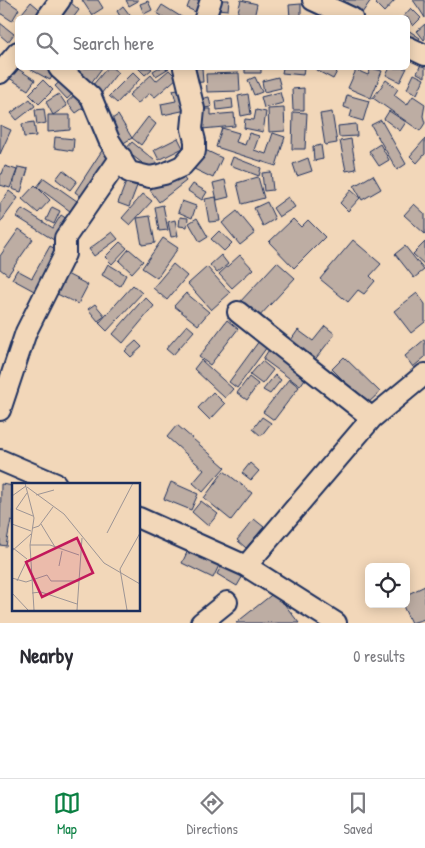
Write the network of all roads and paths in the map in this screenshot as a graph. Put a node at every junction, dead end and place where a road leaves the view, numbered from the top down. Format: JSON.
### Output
{"nodes":[{"id":1,"x":60,"y":0,"type":"edge"},
{"id":2,"x":211,"y":0,"type":"edge"},
{"id":3,"x":313,"y":0,"type":"edge"},
{"id":4,"x":49,"y":15,"type":"edge"},
{"id":5,"x":206,"y":15,"type":"edge"},
{"id":6,"x":346,"y":15,"type":"edge"},
{"id":7,"x":15,"y":56,"type":"edge"},
{"id":8,"x":61,"y":70,"type":"edge"},
{"id":9,"x":184,"y":70,"type":"edge"},
{"id":10,"x":0,"y":73,"type":"edge"},
{"id":11,"x":121,"y":157,"type":"junction"},
{"id":12,"x":238,"y":312,"type":"dead end"},
{"id":13,"x":425,"y":374,"type":"edge"},
{"id":14,"x":0,"y":410,"type":"edge"},
{"id":15,"x":372,"y":418,"type":"junction"},
{"id":16,"x":0,"y":460,"type":"edge"},
{"id":17,"x":54,"y":483,"type":"edge"},
{"id":18,"x":140,"y":518,"type":"edge"},
{"id":19,"x":246,"y":566,"type":"junction"},
{"id":20,"x":227,"y":602,"type":"dead end"},
{"id":21,"x":201,"y":623,"type":"edge"},
{"id":22,"x":336,"y":623,"type":"edge"}],
"edges":[{"from":1,"to":4,"type":"street"},
{"from":2,"to":5,"type":"street"},
{"from":3,"to":6,"type":"street"},
{"from":7,"to":10,"type":"street"},
{"from":8,"to":11,"type":"street"},
{"from":9,"to":11,"type":"street"},
{"from":11,"to":14,"type":"street"},
{"from":12,"to":15,"type":"street"},
{"from":13,"to":15,"type":"street"},
{"from":15,"to":19,"type":"street"},
{"from":16,"to":17,"type":"street"},
{"from":18,"to":19,"type":"street"},
{"from":19,"to":22,"type":"street"},
{"from":20,"to":21,"type":"street"}]}
